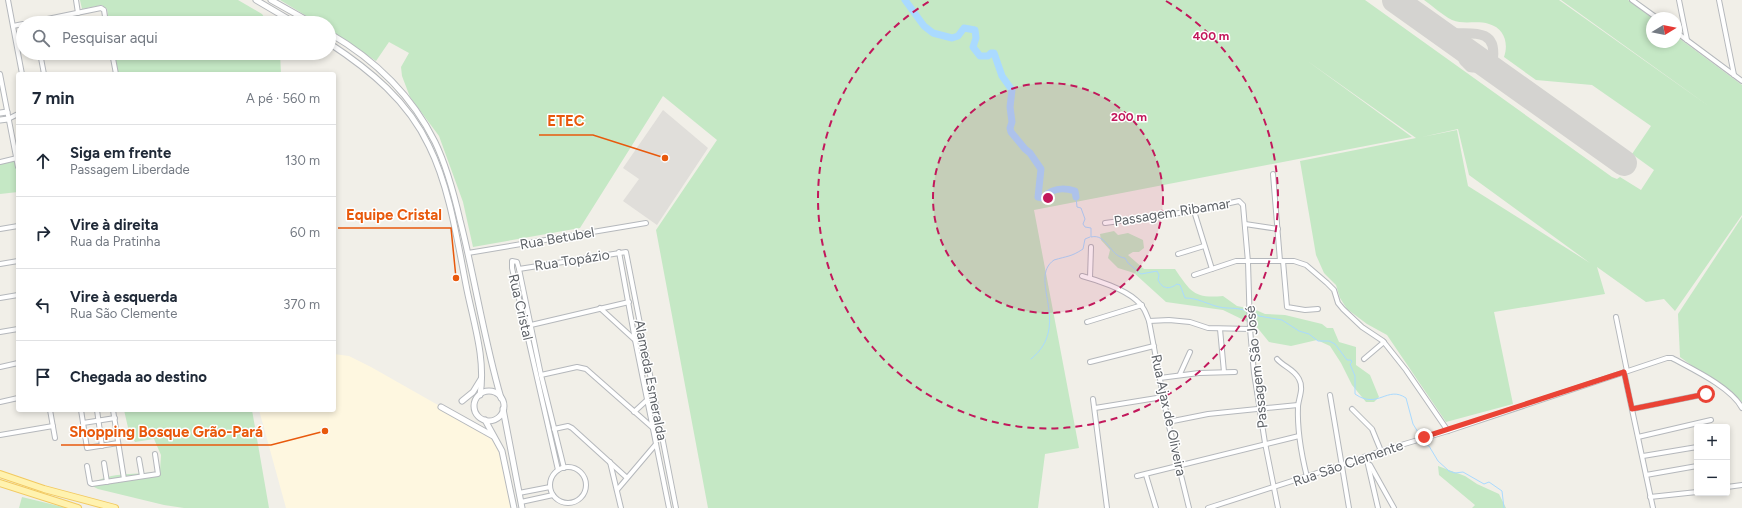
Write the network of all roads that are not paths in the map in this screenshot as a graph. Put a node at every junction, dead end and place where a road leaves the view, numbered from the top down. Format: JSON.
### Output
{"nodes":[{"id":1,"x":8,"y":0,"type":"edge"},
{"id":2,"x":76,"y":0,"type":"edge"},
{"id":3,"x":256,"y":0,"type":"edge"},
{"id":4,"x":271,"y":0,"type":"edge"},
{"id":5,"x":1632,"y":0,"type":"edge"},
{"id":6,"x":1679,"y":0,"type":"edge"},
{"id":7,"x":1719,"y":0,"type":"edge"},
{"id":8,"x":1649,"y":12,"type":"edge"},
{"id":9,"x":78,"y":13,"type":"junction"},
{"id":10,"x":64,"y":16,"type":"edge"},
{"id":11,"x":104,"y":16,"type":"edge"},
{"id":12,"x":283,"y":16,"type":"edge"},
{"id":13,"x":300,"y":16,"type":"edge"},
{"id":14,"x":16,"y":25,"type":"edge"},
{"id":15,"x":13,"y":26,"type":"junction"},
{"id":16,"x":1682,"y":36,"type":"edge"},
{"id":17,"x":336,"y":37,"type":"edge"},
{"id":18,"x":1687,"y":40,"type":"junction"},
{"id":19,"x":16,"y":42,"type":"edge"},
{"id":20,"x":336,"y":48,"type":"edge"},
{"id":21,"x":19,"y":60,"type":"edge"},
{"id":22,"x":41,"y":60,"type":"edge"},
{"id":23,"x":113,"y":60,"type":"edge"},
{"id":24,"x":22,"y":72,"type":"edge"},
{"id":25,"x":44,"y":72,"type":"edge"},
{"id":26,"x":116,"y":72,"type":"edge"},
{"id":27,"x":0,"y":74,"type":"edge"},
{"id":28,"x":1734,"y":75,"type":"junction"},
{"id":29,"x":1742,"y":81,"type":"edge"},
{"id":30,"x":7,"y":112,"type":"junction"},
{"id":31,"x":0,"y":113,"type":"edge"},
{"id":32,"x":16,"y":115,"type":"edge"},
{"id":33,"x":16,"y":115,"type":"edge"},
{"id":34,"x":8,"y":119,"type":"junction"},
{"id":35,"x":0,"y":120,"type":"edge"},
{"id":36,"x":16,"y":154,"type":"edge"},
{"id":37,"x":16,"y":158,"type":"edge"},
{"id":38,"x":0,"y":162,"type":"edge"},
{"id":39,"x":1273,"y":174,"type":"dead end"},
{"id":40,"x":1239,"y":201,"type":"joint"},
{"id":41,"x":1194,"y":211,"type":"junction"},
{"id":42,"x":646,"y":223,"type":"dead end"},
{"id":43,"x":1105,"y":223,"type":"dead end"},
{"id":44,"x":1245,"y":224,"type":"junction"},
{"id":45,"x":16,"y":226,"type":"edge"},
{"id":46,"x":0,"y":229,"type":"edge"},
{"id":47,"x":1278,"y":229,"type":"junction"},
{"id":48,"x":1204,"y":246,"type":"junction"},
{"id":49,"x":1091,"y":247,"type":"dead end"},
{"id":50,"x":619,"y":252,"type":"junction"},
{"id":51,"x":625,"y":252,"type":"joint"},
{"id":52,"x":468,"y":253,"type":"junction"},
{"id":53,"x":1178,"y":254,"type":"dead end"},
{"id":54,"x":16,"y":261,"type":"edge"},
{"id":55,"x":1282,"y":261,"type":"junction"},
{"id":56,"x":1248,"y":262,"type":"junction"},
{"id":57,"x":0,"y":264,"type":"edge"},
{"id":58,"x":519,"y":269,"type":"junction"},
{"id":59,"x":1212,"y":269,"type":"junction"},
{"id":60,"x":1194,"y":275,"type":"dead end"},
{"id":61,"x":1082,"y":276,"type":"dead end"},
{"id":62,"x":1090,"y":278,"type":"junction"},
{"id":63,"x":16,"y":295,"type":"edge"},
{"id":64,"x":525,"y":297,"type":"junction"},
{"id":65,"x":0,"y":298,"type":"edge"},
{"id":66,"x":519,"y":299,"type":"junction"},
{"id":67,"x":628,"y":302,"type":"junction"},
{"id":68,"x":1142,"y":305,"type":"junction"},
{"id":69,"x":600,"y":308,"type":"junction"},
{"id":70,"x":637,"y":308,"type":"junction"},
{"id":71,"x":1318,"y":309,"type":"dead end"},
{"id":72,"x":630,"y":310,"type":"junction"},
{"id":73,"x":1616,"y":317,"type":"dead end"},
{"id":74,"x":1149,"y":321,"type":"junction"},
{"id":75,"x":1087,"y":322,"type":"dead end"},
{"id":76,"x":531,"y":325,"type":"junction"},
{"id":77,"x":16,"y":329,"type":"edge"},
{"id":78,"x":1220,"y":329,"type":"junction"},
{"id":79,"x":1250,"y":329,"type":"junction"},
{"id":80,"x":0,"y":332,"type":"edge"},
{"id":81,"x":635,"y":340,"type":"junction"},
{"id":82,"x":1384,"y":342,"type":"junction"},
{"id":83,"x":1154,"y":346,"type":"junction"},
{"id":84,"x":1190,"y":352,"type":"dead end"},
{"id":85,"x":1277,"y":359,"type":"dead end"},
{"id":86,"x":1364,"y":359,"type":"dead end"},
{"id":87,"x":1090,"y":362,"type":"dead end"},
{"id":88,"x":16,"y":363,"type":"edge"},
{"id":89,"x":0,"y":367,"type":"edge"},
{"id":90,"x":1224,"y":372,"type":"junction"},
{"id":91,"x":1235,"y":372,"type":"dead end"},
{"id":92,"x":1626,"y":372,"type":"junction"},
{"id":93,"x":1180,"y":374,"type":"junction"},
{"id":94,"x":541,"y":375,"type":"junction"},
{"id":95,"x":482,"y":376,"type":"junction"},
{"id":96,"x":1160,"y":378,"type":"junction"},
{"id":97,"x":653,"y":392,"type":"junction"},
{"id":98,"x":646,"y":393,"type":"junction"},
{"id":99,"x":1330,"y":394,"type":"dead end"},
{"id":100,"x":1706,"y":394,"type":"dead end"},
{"id":101,"x":480,"y":395,"type":"junction"},
{"id":102,"x":1163,"y":397,"type":"junction"},
{"id":103,"x":16,"y":398,"type":"edge"},
{"id":104,"x":501,"y":398,"type":"junction"},
{"id":105,"x":1093,"y":399,"type":"dead end"},
{"id":106,"x":647,"y":400,"type":"junction"},
{"id":107,"x":462,"y":401,"type":"dead end"},
{"id":108,"x":0,"y":402,"type":"edge"},
{"id":109,"x":545,"y":403,"type":"junction"},
{"id":110,"x":1298,"y":405,"type":"junction"},
{"id":111,"x":441,"y":407,"type":"dead end"},
{"id":112,"x":1095,"y":408,"type":"junction"},
{"id":113,"x":1742,"y":408,"type":"edge"},
{"id":114,"x":504,"y":409,"type":"junction"},
{"id":115,"x":1259,"y":409,"type":"junction"},
{"id":116,"x":1352,"y":409,"type":"dead end"},
{"id":117,"x":1632,"y":409,"type":"junction"},
{"id":118,"x":50,"y":412,"type":"edge"},
{"id":119,"x":81,"y":412,"type":"edge"},
{"id":120,"x":97,"y":412,"type":"edge"},
{"id":121,"x":114,"y":412,"type":"edge"},
{"id":122,"x":634,"y":412,"type":"junction"},
{"id":123,"x":115,"y":418,"type":"junction"},
{"id":124,"x":484,"y":420,"type":"junction"},
{"id":125,"x":1711,"y":420,"type":"dead end"},
{"id":126,"x":98,"y":421,"type":"junction"},
{"id":127,"x":1168,"y":422,"type":"junction"},
{"id":128,"x":83,"y":423,"type":"junction"},
{"id":129,"x":53,"y":426,"type":"junction"},
{"id":130,"x":653,"y":428,"type":"junction"},
{"id":131,"x":554,"y":429,"type":"junction"},
{"id":132,"x":1448,"y":431,"type":"junction"},
{"id":133,"x":0,"y":435,"type":"edge"},
{"id":134,"x":494,"y":436,"type":"junction"},
{"id":135,"x":1299,"y":436,"type":"junction"},
{"id":136,"x":1638,"y":437,"type":"junction"},
{"id":137,"x":55,"y":438,"type":"dead end"},
{"id":138,"x":118,"y":443,"type":"junction"},
{"id":139,"x":1265,"y":443,"type":"junction"},
{"id":140,"x":656,"y":444,"type":"junction"},
{"id":141,"x":102,"y":446,"type":"junction"},
{"id":142,"x":1694,"y":448,"type":"edge"},
{"id":143,"x":665,"y":451,"type":"junction"},
{"id":144,"x":1381,"y":451,"type":"junction"},
{"id":145,"x":658,"y":453,"type":"junction"},
{"id":146,"x":155,"y":454,"type":"dead end"},
{"id":147,"x":1366,"y":456,"type":"junction"},
{"id":148,"x":1643,"y":456,"type":"junction"},
{"id":149,"x":139,"y":459,"type":"dead end"},
{"id":150,"x":610,"y":462,"type":"junction"},
{"id":151,"x":104,"y":463,"type":"dead end"},
{"id":152,"x":1368,"y":463,"type":"junction"},
{"id":153,"x":1342,"y":465,"type":"junction"},
{"id":154,"x":87,"y":466,"type":"dead end"},
{"id":155,"x":1179,"y":466,"type":"junction"},
{"id":156,"x":1694,"y":467,"type":"edge"},
{"id":157,"x":564,"y":468,"type":"junction"},
{"id":158,"x":558,"y":470,"type":"junction"},
{"id":159,"x":0,"y":474,"type":"edge"},
{"id":160,"x":1146,"y":475,"type":"junction"},
{"id":161,"x":1646,"y":475,"type":"junction"},
{"id":162,"x":142,"y":476,"type":"junction"},
{"id":163,"x":1137,"y":476,"type":"dead end"},
{"id":164,"x":626,"y":477,"type":"junction"},
{"id":165,"x":1307,"y":477,"type":"junction"},
{"id":166,"x":124,"y":479,"type":"junction"},
{"id":167,"x":107,"y":482,"type":"junction"},
{"id":168,"x":0,"y":483,"type":"edge"},
{"id":169,"x":1742,"y":485,"type":"edge"},
{"id":170,"x":550,"y":487,"type":"junction"},
{"id":171,"x":1730,"y":487,"type":"edge"},
{"id":172,"x":1273,"y":488,"type":"junction"},
{"id":173,"x":616,"y":490,"type":"junction"},
{"id":174,"x":1694,"y":492,"type":"edge"},
{"id":175,"x":519,"y":493,"type":"junction"},
{"id":176,"x":552,"y":495,"type":"junction"},
{"id":177,"x":1650,"y":497,"type":"junction"},
{"id":178,"x":572,"y":503,"type":"junction"},
{"id":179,"x":1223,"y":503,"type":"junction"},
{"id":180,"x":522,"y":505,"type":"edge"},
{"id":181,"x":565,"y":506,"type":"edge"},
{"id":182,"x":78,"y":508,"type":"edge"},
{"id":183,"x":115,"y":508,"type":"edge"},
{"id":184,"x":514,"y":508,"type":"edge"},
{"id":185,"x":573,"y":508,"type":"edge"},
{"id":186,"x":621,"y":508,"type":"edge"},
{"id":187,"x":669,"y":508,"type":"edge"},
{"id":188,"x":676,"y":508,"type":"edge"},
{"id":189,"x":1107,"y":508,"type":"edge"},
{"id":190,"x":1156,"y":508,"type":"edge"},
{"id":191,"x":1189,"y":508,"type":"edge"},
{"id":192,"x":1208,"y":508,"type":"edge"},
{"id":193,"x":1226,"y":508,"type":"edge"},
{"id":194,"x":1278,"y":508,"type":"edge"},
{"id":195,"x":1349,"y":508,"type":"edge"},
{"id":196,"x":1378,"y":508,"type":"edge"},
{"id":197,"x":1394,"y":508,"type":"edge"},
{"id":198,"x":1653,"y":508,"type":"edge"}],
"edges":[{"from":1,"to":15,"type":"street"},
{"from":2,"to":9,"type":"street"},
{"from":3,"to":12,"type":"street"},
{"from":4,"to":13,"type":"street"},
{"from":5,"to":8,"type":"street"},
{"from":6,"to":18,"type":"street"},
{"from":7,"to":28,"type":"street"},
{"from":9,"to":10,"type":"street"},
{"from":9,"to":11,"type":"street"},
{"from":14,"to":15,"type":"street"},
{"from":15,"to":19,"type":"street"},
{"from":16,"to":18,"type":"street"},
{"from":17,"to":52,"type":"street"},
{"from":18,"to":28,"type":"street"},
{"from":20,"to":95,"type":"street"},
{"from":21,"to":24,"type":"street"},
{"from":22,"to":25,"type":"street"},
{"from":23,"to":26,"type":"street"},
{"from":27,"to":30,"type":"street"},
{"from":28,"to":29,"type":"street"},
{"from":30,"to":31,"type":"street"},
{"from":30,"to":32,"type":"street"},
{"from":30,"to":34,"type":"street"},
{"from":33,"to":34,"type":"street"},
{"from":34,"to":35,"type":"street"},
{"from":34,"to":36,"type":"street"},
{"from":37,"to":38,"type":"street"},
{"from":39,"to":47,"type":"street"},
{"from":40,"to":41,"type":"street","name":"Passagem Ribamar"},
{"from":40,"to":44,"type":"street","name":"Passagem São José"},
{"from":41,"to":43,"type":"street","name":"Passagem Ribamar"},
{"from":41,"to":48,"type":"street"},
{"from":42,"to":52,"type":"street","name":"Rua Betubel"},
{"from":44,"to":47,"type":"street"},
{"from":44,"to":56,"type":"street","name":"Passagem São José"},
{"from":45,"to":46,"type":"street"},
{"from":47,"to":55,"type":"street"},
{"from":48,"to":53,"type":"street"},
{"from":48,"to":59,"type":"street"},
{"from":49,"to":62,"type":"street"},
{"from":50,"to":51,"type":"street","name":"Rua Topázio"},
{"from":50,"to":58,"type":"street","name":"Rua Topázio"},
{"from":50,"to":67,"type":"street","name":"Alameda Esmeralda"},
{"from":51,"to":70,"type":"street","name":"Alameda Esmeralda"},
{"from":52,"to":104,"type":"street"},
{"from":54,"to":57,"type":"street"},
{"from":55,"to":56,"type":"street"},
{"from":55,"to":71,"type":"street"},
{"from":55,"to":82,"type":"street"},
{"from":56,"to":59,"type":"street"},
{"from":56,"to":79,"type":"street","name":"Passagem São José"},
{"from":58,"to":64,"type":"street","name":"Rua Cristal"},
{"from":58,"to":66,"type":"street","name":"Rua Cristal"},
{"from":59,"to":60,"type":"street"},
{"from":61,"to":62,"type":"street"},
{"from":62,"to":68,"type":"street"},
{"from":63,"to":65,"type":"street"},
{"from":64,"to":66,"type":"street"},
{"from":64,"to":76,"type":"street","name":"Rua Cristal"},
{"from":66,"to":109,"type":"street","name":"Rua Cristal"},
{"from":67,"to":69,"type":"street"},
{"from":67,"to":72,"type":"street","name":"Alameda Esmeralda"},
{"from":68,"to":74,"type":"street","name":"Rua Ajax de Oliveira"},
{"from":68,"to":75,"type":"street"},
{"from":69,"to":76,"type":"street"},
{"from":69,"to":81,"type":"street"},
{"from":70,"to":72,"type":"street"},
{"from":70,"to":97,"type":"street","name":"Alameda Esmeralda"},
{"from":72,"to":81,"type":"street","name":"Alameda Esmeralda"},
{"from":73,"to":92,"type":"street"},
{"from":74,"to":78,"type":"street"},
{"from":74,"to":83,"type":"street","name":"Rua Ajax de Oliveira"},
{"from":76,"to":94,"type":"street","name":"Rua Cristal"},
{"from":77,"to":80,"type":"street"},
{"from":78,"to":79,"type":"street"},
{"from":78,"to":90,"type":"street"},
{"from":79,"to":115,"type":"street","name":"Passagem São José"},
{"from":81,"to":98,"type":"street","name":"Alameda Esmeralda"},
{"from":82,"to":86,"type":"street"},
{"from":82,"to":132,"type":"street"},
{"from":83,"to":87,"type":"street"},
{"from":83,"to":96,"type":"street","name":"Rua Ajax de Oliveira"},
{"from":84,"to":93,"type":"street"},
{"from":85,"to":110,"type":"street"},
{"from":88,"to":89,"type":"street"},
{"from":90,"to":91,"type":"street"},
{"from":90,"to":93,"type":"street"},
{"from":92,"to":113,"type":"street","name":"Rua São Clemente"},
{"from":92,"to":117,"type":"street"},
{"from":92,"to":132,"type":"street","name":"Rua São Clemente"},
{"from":93,"to":96,"type":"street"},
{"from":94,"to":109,"type":"street","name":"Rua Cristal"},
{"from":94,"to":122,"type":"street"},
{"from":95,"to":101,"type":"street"},
{"from":95,"to":107,"type":"street"},
{"from":96,"to":102,"type":"street","name":"Rua Ajax de Oliveira"},
{"from":97,"to":98,"type":"street"},
{"from":97,"to":143,"type":"street","name":"Alameda Esmeralda"},
{"from":98,"to":106,"type":"street","name":"Alameda Esmeralda"},
{"from":99,"to":153,"type":"street"},
{"from":100,"to":117,"type":"street"},
{"from":101,"to":104,"type":"street"},
{"from":101,"to":124,"type":"street"},
{"from":102,"to":112,"type":"street"},
{"from":102,"to":127,"type":"street","name":"Rua Ajax de Oliveira"},
{"from":103,"to":108,"type":"street"},
{"from":104,"to":114,"type":"street"},
{"from":105,"to":112,"type":"street"},
{"from":106,"to":122,"type":"street"},
{"from":106,"to":130,"type":"street","name":"Alameda Esmeralda"},
{"from":109,"to":131,"type":"street","name":"Rua Cristal"},
{"from":109,"to":158,"type":"street","name":"Rua Cristal"},
{"from":110,"to":115,"type":"street"},
{"from":110,"to":135,"type":"street"},
{"from":111,"to":134,"type":"street"},
{"from":112,"to":189,"type":"street"},
{"from":114,"to":124,"type":"street"},
{"from":114,"to":175,"type":"street"},
{"from":115,"to":127,"type":"street"},
{"from":115,"to":139,"type":"street","name":"Passagem São José"},
{"from":116,"to":144,"type":"street"},
{"from":117,"to":136,"type":"street"},
{"from":118,"to":129,"type":"street"},
{"from":119,"to":128,"type":"street"},
{"from":120,"to":126,"type":"street"},
{"from":121,"to":123,"type":"street"},
{"from":122,"to":130,"type":"street"},
{"from":123,"to":126,"type":"street"},
{"from":123,"to":138,"type":"street"},
{"from":124,"to":134,"type":"street"},
{"from":125,"to":136,"type":"street"},
{"from":126,"to":128,"type":"street"},
{"from":126,"to":141,"type":"street"},
{"from":127,"to":155,"type":"street","name":"Rua Ajax de Oliveira"},
{"from":128,"to":141,"type":"street"},
{"from":129,"to":133,"type":"street"},
{"from":129,"to":137,"type":"street"},
{"from":130,"to":140,"type":"street","name":"Alameda Esmeralda"},
{"from":131,"to":150,"type":"street"},
{"from":131,"to":157,"type":"street","name":"Rua Cristal"},
{"from":132,"to":144,"type":"street","name":"Rua São Clemente"},
{"from":134,"to":184,"type":"street"},
{"from":135,"to":139,"type":"street"},
{"from":135,"to":165,"type":"street"},
{"from":136,"to":148,"type":"street"},
{"from":138,"to":141,"type":"street"},
{"from":138,"to":166,"type":"street"},
{"from":139,"to":155,"type":"street"},
{"from":139,"to":172,"type":"street","name":"Passagem São José"},
{"from":140,"to":145,"type":"street","name":"Alameda Esmeralda"},
{"from":140,"to":164,"type":"street"},
{"from":142,"to":148,"type":"street"},
{"from":143,"to":145,"type":"street"},
{"from":143,"to":188,"type":"street","name":"Alameda Esmeralda"},
{"from":144,"to":147,"type":"street","name":"Rua São Clemente"},
{"from":145,"to":187,"type":"street","name":"Alameda Esmeralda"},
{"from":146,"to":162,"type":"street"},
{"from":147,"to":152,"type":"street"},
{"from":147,"to":153,"type":"street","name":"Rua São Clemente"},
{"from":148,"to":161,"type":"street"},
{"from":149,"to":162,"type":"street"},
{"from":150,"to":164,"type":"street"},
{"from":150,"to":173,"type":"street"},
{"from":151,"to":167,"type":"street"},
{"from":152,"to":196,"type":"street"},
{"from":152,"to":197,"type":"street"},
{"from":153,"to":165,"type":"street","name":"Rua São Clemente"},
{"from":153,"to":195,"type":"street"},
{"from":154,"to":167,"type":"street"},
{"from":155,"to":160,"type":"street"},
{"from":155,"to":191,"type":"street","name":"Rua Ajax de Oliveira"},
{"from":156,"to":161,"type":"street"},
{"from":157,"to":158,"type":"street"},
{"from":157,"to":178,"type":"street"},
{"from":158,"to":170,"type":"street"},
{"from":159,"to":183,"type":"main road"},
{"from":160,"to":163,"type":"street"},
{"from":160,"to":190,"type":"street"},
{"from":161,"to":177,"type":"street"},
{"from":162,"to":166,"type":"street"},
{"from":164,"to":173,"type":"street"},
{"from":165,"to":172,"type":"street","name":"Rua São Clemente"},
{"from":166,"to":167,"type":"street"},
{"from":168,"to":182,"type":"main road"},
{"from":169,"to":171,"type":"street"},
{"from":170,"to":175,"type":"street"},
{"from":170,"to":176,"type":"street"},
{"from":172,"to":179,"type":"street","name":"Rua São Clemente"},
{"from":172,"to":194,"type":"street","name":"Passagem São José"},
{"from":173,"to":186,"type":"street"},
{"from":174,"to":177,"type":"street"},
{"from":175,"to":180,"type":"street"},
{"from":176,"to":180,"type":"street"},
{"from":176,"to":181,"type":"street"},
{"from":177,"to":198,"type":"street"},
{"from":178,"to":181,"type":"street"},
{"from":178,"to":185,"type":"street"},
{"from":179,"to":192,"type":"street","name":"Rua São Clemente"},
{"from":179,"to":193,"type":"street"}]}
